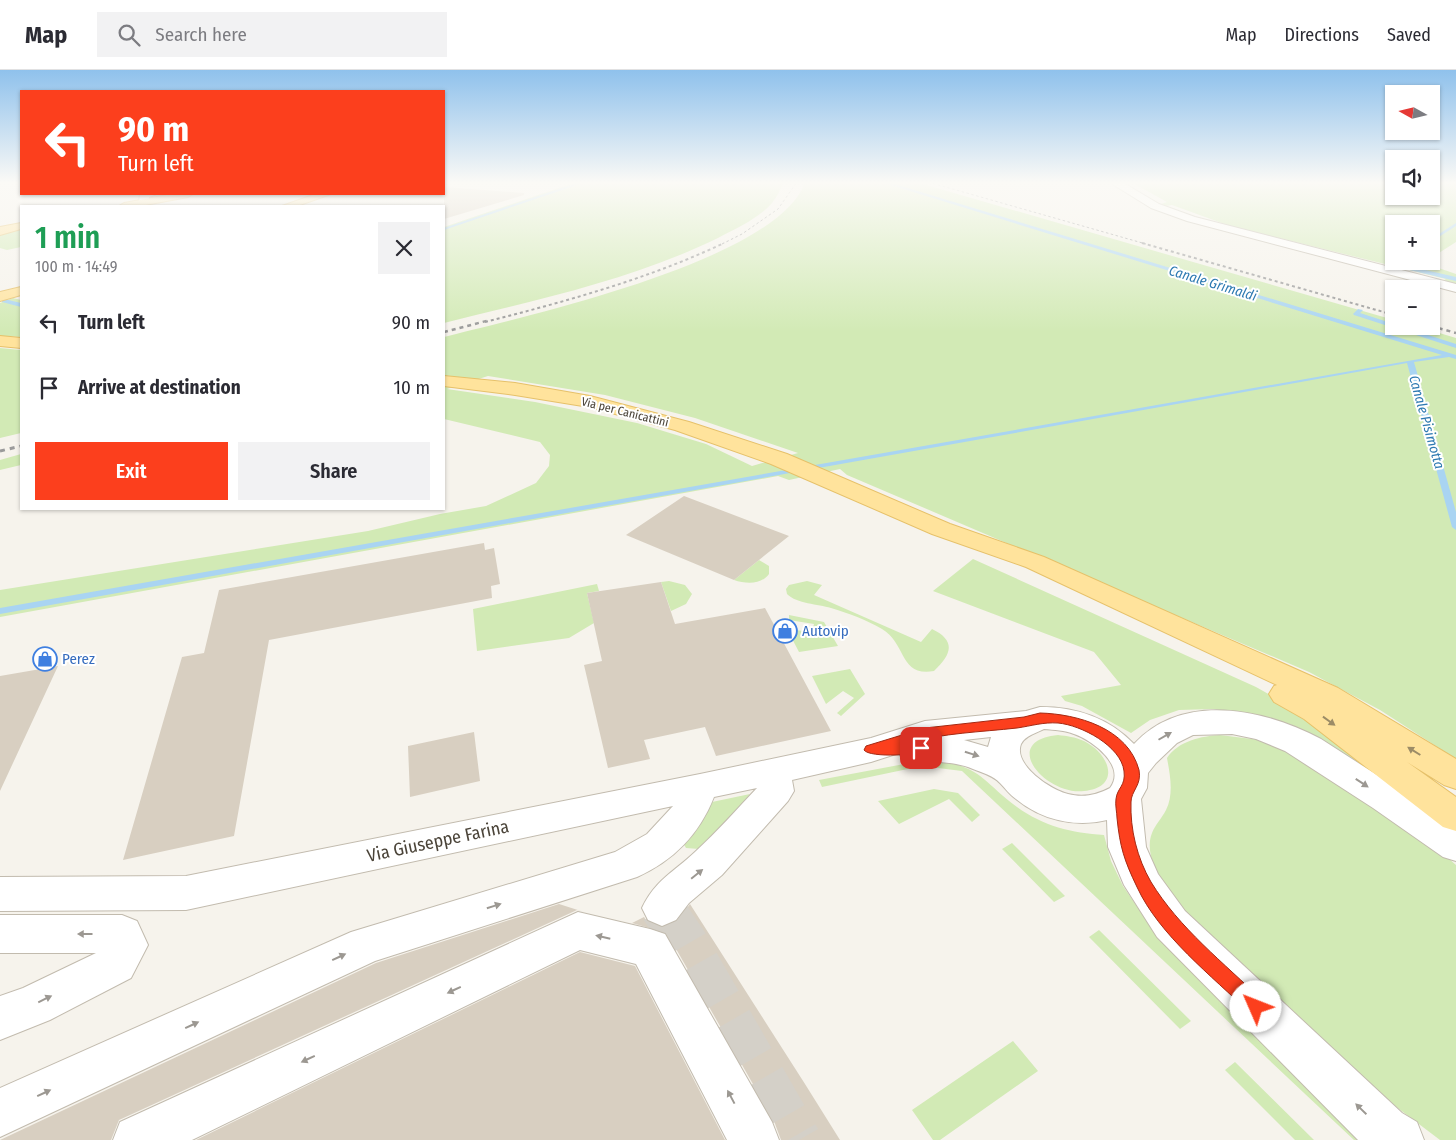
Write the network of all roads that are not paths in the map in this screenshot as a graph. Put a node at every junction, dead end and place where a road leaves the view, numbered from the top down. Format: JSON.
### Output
{"nodes":[{"id":1,"x":1235,"y":232,"type":"edge"},
{"id":2,"x":1456,"y":288,"type":"edge"},
{"id":3,"x":20,"y":291,"type":"edge"},
{"id":4,"x":0,"y":298,"type":"edge"},
{"id":5,"x":0,"y":341,"type":"edge"},
{"id":6,"x":20,"y":343,"type":"edge"},
{"id":7,"x":445,"y":381,"type":"edge"},
{"id":8,"x":941,"y":529,"type":"junction"},
{"id":9,"x":1024,"y":722,"type":"junction"},
{"id":10,"x":871,"y":750,"type":"junction"},
{"id":11,"x":774,"y":770,"type":"junction"},
{"id":12,"x":1010,"y":771,"type":"junction"},
{"id":13,"x":1456,"y":776,"type":"edge"},
{"id":14,"x":1127,"y":785,"type":"junction"},
{"id":15,"x":700,"y":787,"type":"junction"},
{"id":16,"x":1456,"y":817,"type":"edge"},
{"id":17,"x":1456,"y":846,"type":"edge"},
{"id":18,"x":4,"y":899,"type":"edge"},
{"id":19,"x":662,"y":908,"type":"dead end"},
{"id":20,"x":0,"y":934,"type":"edge"},
{"id":21,"x":0,"y":1018,"type":"edge"},
{"id":22,"x":0,"y":1113,"type":"edge"},
{"id":23,"x":138,"y":1140,"type":"edge"},
{"id":24,"x":754,"y":1140,"type":"edge"},
{"id":25,"x":1398,"y":1140,"type":"edge"}],
"edges":[{"from":1,"to":2,"type":"street"},
{"from":3,"to":4,"type":"main road"},
{"from":5,"to":6,"type":"main road"},
{"from":7,"to":8,"type":"main road","name":"Via per Canicattini"},
{"from":13,"to":8,"type":"main road","one_way":true},
{"from":8,"to":16,"type":"main road","one_way":true},
{"from":9,"to":10,"type":"street"},
{"from":9,"to":12,"type":"street"},
{"from":9,"to":14,"type":"street"},
{"from":10,"to":11,"type":"street","name":"Via Giuseppe Farina"},
{"from":10,"to":12,"type":"street","one_way":true},
{"from":11,"to":15,"type":"street","name":"Via Giuseppe Farina"},
{"from":19,"to":11,"type":"street","one_way":true},
{"from":12,"to":14,"type":"street"},
{"from":14,"to":17,"type":"street","one_way":true},
{"from":25,"to":14,"type":"street","one_way":true},
{"from":15,"to":18,"type":"street","name":"Via Giuseppe Farina"},
{"from":22,"to":15,"type":"street","one_way":true},
{"from":21,"to":20,"type":"street","one_way":true},
{"from":24,"to":23,"type":"street","one_way":true}]}
